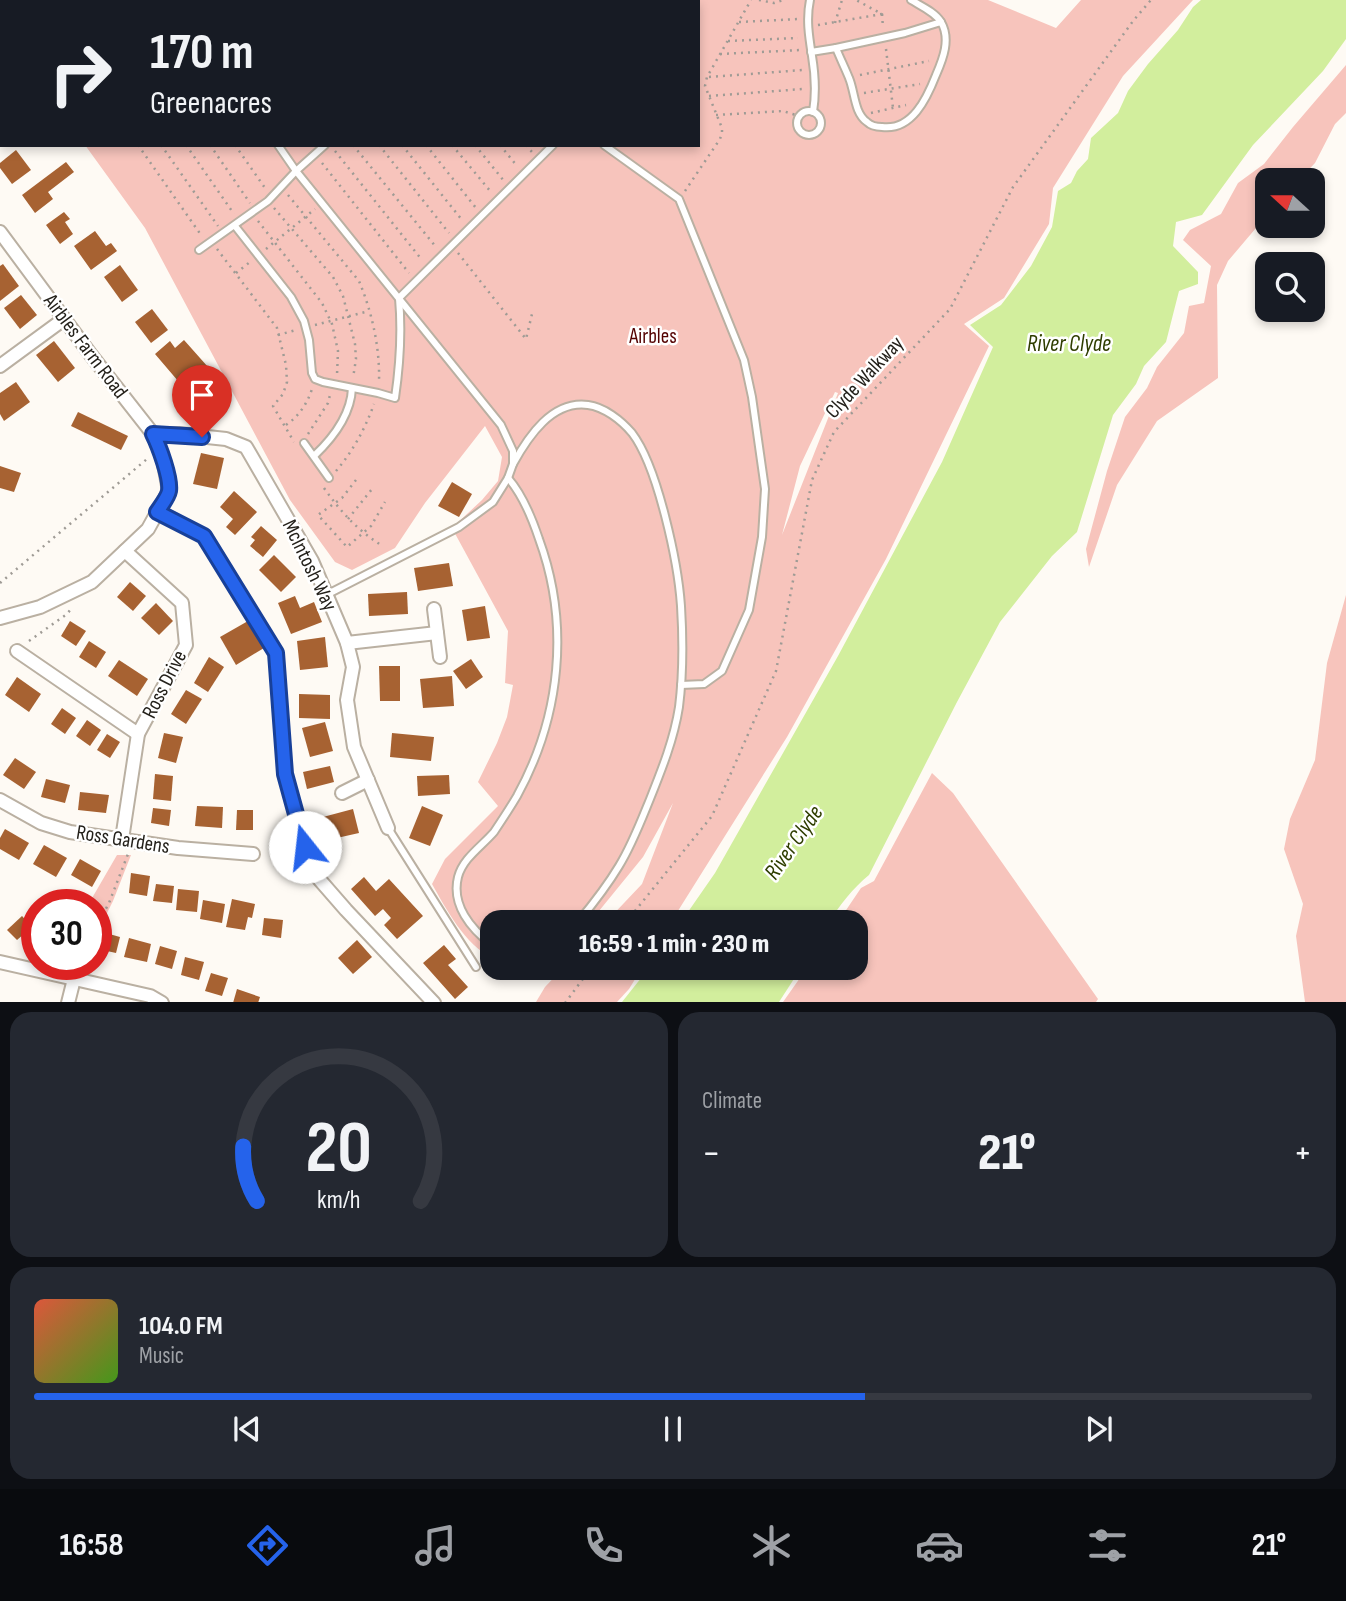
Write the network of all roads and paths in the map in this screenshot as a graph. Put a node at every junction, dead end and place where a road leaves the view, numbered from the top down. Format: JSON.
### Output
{"nodes":[{"id":1,"x":751,"y":0,"type":"edge"},
{"id":2,"x":759,"y":0,"type":"edge"},
{"id":3,"x":783,"y":0,"type":"edge"},
{"id":4,"x":810,"y":0,"type":"edge"},
{"id":5,"x":842,"y":0,"type":"edge"},
{"id":6,"x":856,"y":0,"type":"edge"},
{"id":7,"x":911,"y":0,"type":"edge"},
{"id":8,"x":1151,"y":0,"type":"edge"},
{"id":9,"x":882,"y":14,"type":"junction"},
{"id":10,"x":807,"y":19,"type":"junction"},
{"id":11,"x":739,"y":22,"type":"junction"},
{"id":12,"x":941,"y":22,"type":"junction"},
{"id":13,"x":835,"y":23,"type":"junction"},
{"id":14,"x":808,"y":27,"type":"junction"},
{"id":15,"x":808,"y":38,"type":"junction"},
{"id":16,"x":884,"y":38,"type":"junction"},
{"id":17,"x":728,"y":41,"type":"junction"},
{"id":18,"x":835,"y":48,"type":"junction"},
{"id":19,"x":811,"y":51,"type":"junction"},
{"id":20,"x":720,"y":54,"type":"junction"},
{"id":21,"x":943,"y":59,"type":"junction"},
{"id":22,"x":813,"y":69,"type":"junction"},
{"id":23,"x":888,"y":69,"type":"junction"},
{"id":24,"x":707,"y":77,"type":"junction"},
{"id":25,"x":849,"y":77,"type":"junction"},
{"id":26,"x":934,"y":82,"type":"junction"},
{"id":27,"x":815,"y":88,"type":"junction"},
{"id":28,"x":891,"y":88,"type":"junction"},
{"id":29,"x":854,"y":95,"type":"junction"},
{"id":30,"x":709,"y":96,"type":"junction"},
{"id":31,"x":894,"y":108,"type":"junction"},
{"id":32,"x":919,"y":108,"type":"junction"},
{"id":33,"x":813,"y":112,"type":"junction"},
{"id":34,"x":716,"y":114,"type":"junction"},
{"id":35,"x":799,"y":116,"type":"junction"},
{"id":36,"x":864,"y":120,"type":"junction"},
{"id":37,"x":139,"y":147,"type":"edge"},
{"id":38,"x":162,"y":147,"type":"edge"},
{"id":39,"x":187,"y":147,"type":"edge"},
{"id":40,"x":211,"y":147,"type":"edge"},
{"id":41,"x":236,"y":147,"type":"edge"},
{"id":42,"x":279,"y":147,"type":"edge"},
{"id":43,"x":323,"y":147,"type":"edge"},
{"id":44,"x":333,"y":147,"type":"edge"},
{"id":45,"x":355,"y":147,"type":"edge"},
{"id":46,"x":381,"y":147,"type":"edge"},
{"id":47,"x":404,"y":147,"type":"edge"},
{"id":48,"x":428,"y":147,"type":"edge"},
{"id":49,"x":454,"y":147,"type":"edge"},
{"id":50,"x":477,"y":147,"type":"edge"},
{"id":51,"x":502,"y":147,"type":"edge"},
{"id":52,"x":551,"y":147,"type":"edge"},
{"id":53,"x":607,"y":147,"type":"edge"},
{"id":54,"x":315,"y":154,"type":"junction"},
{"id":55,"x":296,"y":171,"type":"junction"},
{"id":56,"x":523,"y":174,"type":"junction"},
{"id":57,"x":282,"y":187,"type":"junction"},
{"id":58,"x":510,"y":188,"type":"junction"},
{"id":59,"x":270,"y":199,"type":"junction"},
{"id":60,"x":679,"y":199,"type":"junction"},
{"id":61,"x":497,"y":200,"type":"junction"},
{"id":62,"x":322,"y":203,"type":"junction"},
{"id":63,"x":253,"y":212,"type":"junction"},
{"id":64,"x":482,"y":215,"type":"junction"},
{"id":65,"x":306,"y":216,"type":"junction"},
{"id":66,"x":237,"y":224,"type":"junction"},
{"id":67,"x":469,"y":228,"type":"junction"},
{"id":68,"x":290,"y":229,"type":"junction"},
{"id":69,"x":0,"y":232,"type":"edge"},
{"id":70,"x":223,"y":233,"type":"junction"},
{"id":71,"x":275,"y":241,"type":"junction"},
{"id":72,"x":209,"y":242,"type":"junction"},
{"id":73,"x":454,"y":243,"type":"junction"},
{"id":74,"x":199,"y":250,"type":"dead end"},
{"id":75,"x":442,"y":255,"type":"junction"},
{"id":76,"x":258,"y":256,"type":"junction"},
{"id":77,"x":429,"y":268,"type":"junction"},
{"id":78,"x":236,"y":273,"type":"junction"},
{"id":79,"x":415,"y":281,"type":"junction"},
{"id":80,"x":399,"y":298,"type":"junction"},
{"id":81,"x":369,"y":310,"type":"junction"},
{"id":82,"x":532,"y":314,"type":"dead end"},
{"id":83,"x":349,"y":316,"type":"junction"},
{"id":84,"x":64,"y":318,"type":"junction"},
{"id":85,"x":330,"y":320,"type":"junction"},
{"id":86,"x":306,"y":328,"type":"junction"},
{"id":87,"x":278,"y":335,"type":"junction"},
{"id":88,"x":0,"y":366,"type":"edge"},
{"id":89,"x":315,"y":379,"type":"junction"},
{"id":90,"x":334,"y":385,"type":"junction"},
{"id":91,"x":352,"y":388,"type":"junction"},
{"id":92,"x":378,"y":393,"type":"junction"},
{"id":93,"x":285,"y":426,"type":"junction"},
{"id":94,"x":153,"y":434,"type":"junction"},
{"id":95,"x":304,"y":443,"type":"junction"},
{"id":96,"x":159,"y":447,"type":"junction"},
{"id":97,"x":314,"y":456,"type":"junction"},
{"id":98,"x":513,"y":464,"type":"junction"},
{"id":99,"x":329,"y":478,"type":"junction"},
{"id":100,"x":508,"y":478,"type":"junction"},
{"id":101,"x":356,"y":480,"type":"dead end"},
{"id":102,"x":372,"y":489,"type":"dead end"},
{"id":103,"x":385,"y":502,"type":"dead end"},
{"id":104,"x":335,"y":504,"type":"junction"},
{"id":105,"x":157,"y":512,"type":"junction"},
{"id":106,"x":348,"y":520,"type":"junction"},
{"id":107,"x":363,"y":533,"type":"junction"},
{"id":108,"x":381,"y":545,"type":"dead end"},
{"id":109,"x":125,"y":551,"type":"junction"},
{"id":110,"x":0,"y":583,"type":"edge"},
{"id":111,"x":326,"y":595,"type":"junction"},
{"id":112,"x":74,"y":605,"type":"dead end"},
{"id":113,"x":434,"y":609,"type":"dead end"},
{"id":114,"x":0,"y":618,"type":"edge"},
{"id":115,"x":438,"y":633,"type":"junction"},
{"id":116,"x":347,"y":643,"type":"junction"},
{"id":117,"x":17,"y":651,"type":"joint"},
{"id":118,"x":440,"y":657,"type":"dead end"},
{"id":119,"x":681,"y":685,"type":"junction"},
{"id":120,"x":138,"y":734,"type":"junction"},
{"id":121,"x":368,"y":780,"type":"junction"},
{"id":122,"x":342,"y":793,"type":"dead end"},
{"id":123,"x":0,"y":800,"type":"edge"},
{"id":124,"x":388,"y":828,"type":"joint"},
{"id":125,"x":127,"y":840,"type":"junction"},
{"id":126,"x":253,"y":855,"type":"dead end"},
{"id":127,"x":112,"y":892,"type":"edge"},
{"id":128,"x":588,"y":910,"type":"edge"},
{"id":129,"x":636,"y":910,"type":"edge"},
{"id":130,"x":480,"y":936,"type":"edge"},
{"id":131,"x":0,"y":962,"type":"edge"},
{"id":132,"x":21,"y":967,"type":"edge"},
{"id":133,"x":476,"y":967,"type":"dead end"},
{"id":134,"x":74,"y":980,"type":"edge"},
{"id":135,"x":78,"y":980,"type":"edge"},
{"id":136,"x":582,"y":980,"type":"edge"},
{"id":137,"x":68,"y":1002,"type":"edge"},
{"id":138,"x":160,"y":1002,"type":"edge"},
{"id":139,"x":433,"y":1002,"type":"edge"},
{"id":140,"x":566,"y":1002,"type":"edge"}],
"edges":[{"from":1,"to":11,"type":"path"},
{"from":2,"to":3,"type":"path"},
{"from":4,"to":10,"type":"lane"},
{"from":5,"to":13,"type":"path"},
{"from":6,"to":9,"type":"path"},
{"from":7,"to":12,"type":"lane"},
{"from":8,"to":129,"type":"path","name":"Clyde Walkway"},
{"from":9,"to":13,"type":"path"},
{"from":9,"to":16,"type":"path"},
{"from":10,"to":11,"type":"path"},
{"from":10,"to":14,"type":"lane"},
{"from":11,"to":17,"type":"path"},
{"from":12,"to":16,"type":"lane"},
{"from":12,"to":21,"type":"lane"},
{"from":13,"to":14,"type":"path"},
{"from":14,"to":15,"type":"lane"},
{"from":15,"to":17,"type":"path"},
{"from":15,"to":19,"type":"lane"},
{"from":16,"to":18,"type":"lane"},
{"from":16,"to":23,"type":"path"},
{"from":17,"to":20,"type":"path"},
{"from":18,"to":19,"type":"lane"},
{"from":18,"to":25,"type":"lane"},
{"from":19,"to":20,"type":"path"},
{"from":19,"to":22,"type":"lane"},
{"from":20,"to":24,"type":"path"},
{"from":21,"to":23,"type":"path"},
{"from":21,"to":26,"type":"lane"},
{"from":22,"to":24,"type":"path"},
{"from":22,"to":27,"type":"lane"},
{"from":23,"to":25,"type":"path"},
{"from":23,"to":28,"type":"path"},
{"from":24,"to":30,"type":"path"},
{"from":25,"to":29,"type":"lane"},
{"from":26,"to":28,"type":"path"},
{"from":26,"to":32,"type":"lane"},
{"from":27,"to":30,"type":"path"},
{"from":27,"to":33,"type":"lane"},
{"from":28,"to":29,"type":"path"},
{"from":28,"to":31,"type":"path"},
{"from":29,"to":36,"type":"lane"},
{"from":30,"to":34,"type":"path"},
{"from":31,"to":32,"type":"path"},
{"from":31,"to":36,"type":"path"},
{"from":32,"to":36,"type":"lane"},
{"from":33,"to":35,"type":"lane"},
{"from":33,"to":35,"type":"lane"},
{"from":34,"to":35,"type":"path"},
{"from":34,"to":60,"type":"path"},
{"from":37,"to":72,"type":"path"},
{"from":38,"to":70,"type":"path"},
{"from":39,"to":66,"type":"path"},
{"from":40,"to":63,"type":"path"},
{"from":41,"to":59,"type":"path"},
{"from":42,"to":55,"type":"lane"},
{"from":43,"to":54,"type":"lane"},
{"from":44,"to":77,"type":"path"},
{"from":45,"to":75,"type":"path"},
{"from":46,"to":73,"type":"path"},
{"from":47,"to":67,"type":"path"},
{"from":48,"to":64,"type":"path"},
{"from":49,"to":61,"type":"path"},
{"from":50,"to":58,"type":"path"},
{"from":51,"to":56,"type":"path"},
{"from":52,"to":56,"type":"lane"},
{"from":53,"to":60,"type":"lane"},
{"from":54,"to":55,"type":"lane"},
{"from":54,"to":79,"type":"path"},
{"from":55,"to":57,"type":"lane"},
{"from":55,"to":62,"type":"lane"},
{"from":56,"to":58,"type":"lane"},
{"from":57,"to":59,"type":"lane"},
{"from":57,"to":65,"type":"path"},
{"from":58,"to":61,"type":"lane"},
{"from":59,"to":63,"type":"lane"},
{"from":59,"to":68,"type":"path"},
{"from":60,"to":119,"type":"lane"},
{"from":61,"to":64,"type":"lane"},
{"from":62,"to":65,"type":"path"},
{"from":62,"to":80,"type":"lane"},
{"from":63,"to":66,"type":"lane"},
{"from":63,"to":71,"type":"path"},
{"from":64,"to":67,"type":"lane"},
{"from":65,"to":68,"type":"path"},
{"from":65,"to":81,"type":"path"},
{"from":66,"to":70,"type":"lane"},
{"from":66,"to":76,"type":"lane"},
{"from":67,"to":73,"type":"lane"},
{"from":68,"to":71,"type":"path"},
{"from":68,"to":83,"type":"path"},
{"from":69,"to":84,"type":"street","name":"Airbles Farm Road"},
{"from":70,"to":72,"type":"lane"},
{"from":71,"to":76,"type":"path"},
{"from":71,"to":85,"type":"path"},
{"from":72,"to":74,"type":"lane"},
{"from":72,"to":78,"type":"path"},
{"from":73,"to":75,"type":"lane"},
{"from":73,"to":82,"type":"path"},
{"from":75,"to":77,"type":"lane"},
{"from":76,"to":78,"type":"path"},
{"from":76,"to":86,"type":"lane"},
{"from":77,"to":79,"type":"lane"},
{"from":78,"to":87,"type":"path"},
{"from":79,"to":80,"type":"lane"},
{"from":80,"to":92,"type":"lane"},
{"from":80,"to":98,"type":"lane"},
{"from":81,"to":83,"type":"path"},
{"from":81,"to":92,"type":"path"},
{"from":83,"to":85,"type":"path"},
{"from":83,"to":91,"type":"path"},
{"from":84,"to":88,"type":"street"},
{"from":84,"to":94,"type":"street","name":"Airbles Farm Road"},
{"from":85,"to":86,"type":"path"},
{"from":85,"to":90,"type":"path"},
{"from":86,"to":87,"type":"path"},
{"from":86,"to":89,"type":"lane"},
{"from":87,"to":93,"type":"path"},
{"from":89,"to":90,"type":"lane"},
{"from":89,"to":93,"type":"path"},
{"from":90,"to":91,"type":"lane"},
{"from":90,"to":95,"type":"path"},
{"from":91,"to":92,"type":"lane"},
{"from":91,"to":97,"type":"lane"},
{"from":92,"to":99,"type":"path"},
{"from":93,"to":95,"type":"path"},
{"from":94,"to":96,"type":"street","name":"Airbles Farm Road"},
{"from":94,"to":111,"type":"street","name":"McIntosh Way"},
{"from":95,"to":97,"type":"lane"},
{"from":96,"to":105,"type":"street","name":"Airbles Farm Road"},
{"from":96,"to":110,"type":"path"},
{"from":97,"to":99,"type":"lane"},
{"from":98,"to":100,"type":"lane"},
{"from":98,"to":119,"type":"lane"},
{"from":99,"to":104,"type":"path"},
{"from":100,"to":111,"type":"lane"},
{"from":100,"to":130,"type":"lane"},
{"from":101,"to":104,"type":"path"},
{"from":102,"to":106,"type":"path"},
{"from":103,"to":107,"type":"path"},
{"from":104,"to":106,"type":"path"},
{"from":104,"to":107,"type":"path"},
{"from":105,"to":109,"type":"street","name":"Airbles Farm Road"},
{"from":105,"to":139,"type":"street"},
{"from":106,"to":107,"type":"path"},
{"from":107,"to":108,"type":"path"},
{"from":109,"to":114,"type":"street","name":"Airbles Farm Road"},
{"from":109,"to":120,"type":"street","name":"Ross Drive"},
{"from":111,"to":116,"type":"street","name":"McIntosh Way"},
{"from":112,"to":117,"type":"path"},
{"from":113,"to":115,"type":"street"},
{"from":115,"to":116,"type":"street"},
{"from":115,"to":118,"type":"street"},
{"from":116,"to":121,"type":"street","name":"McIntosh Way"},
{"from":117,"to":120,"type":"street"},
{"from":119,"to":128,"type":"lane"},
{"from":120,"to":125,"type":"street","name":"Ross Drive"},
{"from":121,"to":122,"type":"street"},
{"from":121,"to":124,"type":"street","name":"McIntosh Way"},
{"from":123,"to":125,"type":"street","name":"Ross Gardens"},
{"from":124,"to":133,"type":"lane","name":"McIntosh Way"},
{"from":125,"to":126,"type":"street","name":"Ross Gardens"},
{"from":125,"to":127,"type":"path"},
{"from":131,"to":132,"type":"street"},
{"from":134,"to":137,"type":"street"},
{"from":135,"to":138,"type":"street"},
{"from":136,"to":140,"type":"path"}]}
